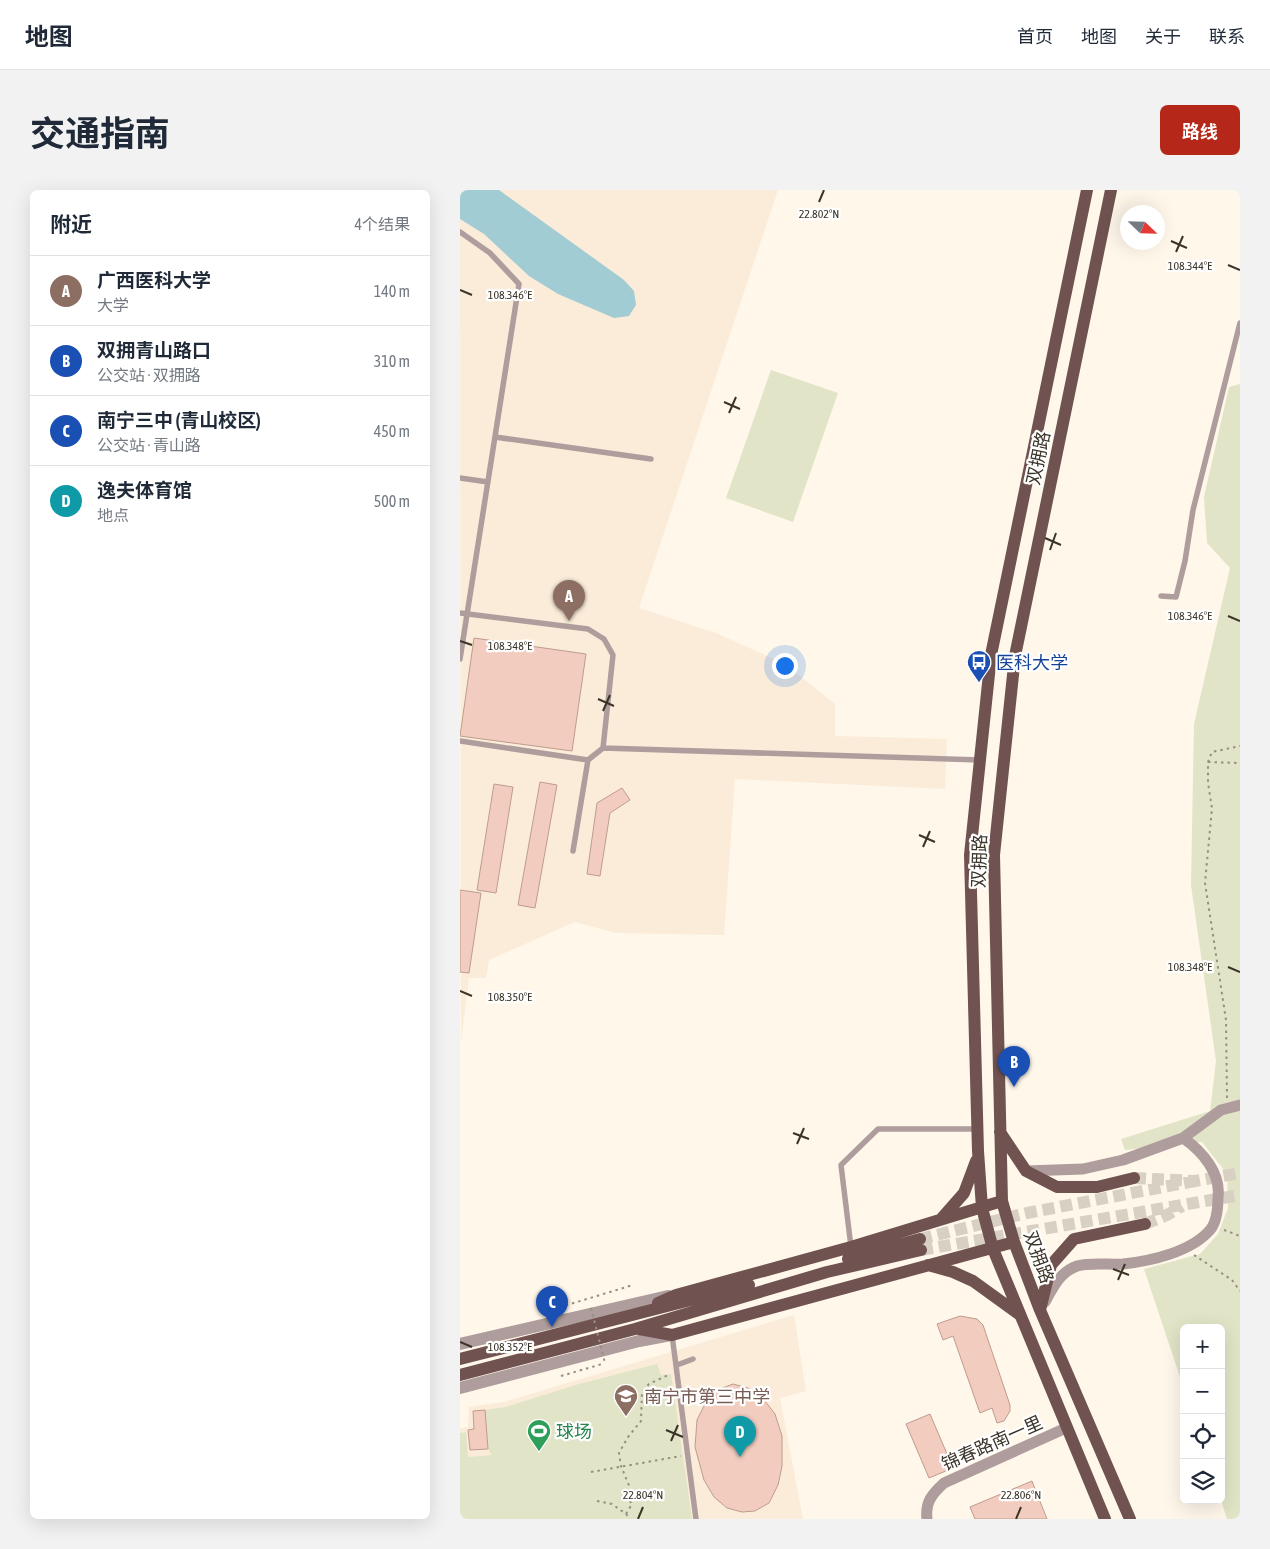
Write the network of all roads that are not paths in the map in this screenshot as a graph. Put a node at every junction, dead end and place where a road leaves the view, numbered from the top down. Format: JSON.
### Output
{"nodes":[{"id":1,"x":1087,"y":190,"type":"edge"},
{"id":2,"x":1111,"y":190,"type":"edge"},
{"id":3,"x":460,"y":232,"type":"edge"},
{"id":4,"x":1240,"y":323,"type":"edge"},
{"id":5,"x":495,"y":437,"type":"junction"},
{"id":6,"x":651,"y":459,"type":"dead end"},
{"id":7,"x":460,"y":478,"type":"edge"},
{"id":8,"x":488,"y":482,"type":"junction"},
{"id":9,"x":1161,"y":596,"type":"dead end"},
{"id":10,"x":460,"y":613,"type":"edge"},
{"id":11,"x":467,"y":614,"type":"junction"},
{"id":12,"x":460,"y":659,"type":"edge"},
{"id":13,"x":460,"y":741,"type":"edge"},
{"id":14,"x":603,"y":748,"type":"junction"},
{"id":15,"x":588,"y":760,"type":"junction"},
{"id":16,"x":980,"y":760,"type":"junction"},
{"id":17,"x":573,"y":851,"type":"dead end"},
{"id":18,"x":1240,"y":1105,"type":"edge"},
{"id":19,"x":978,"y":1129,"type":"junction"},
{"id":20,"x":1000,"y":1132,"type":"junction"},
{"id":21,"x":1183,"y":1138,"type":"junction"},
{"id":22,"x":978,"y":1151,"type":"junction"},
{"id":23,"x":1026,"y":1171,"type":"junction"},
{"id":24,"x":1134,"y":1178,"type":"tunnel mouth"},
{"id":25,"x":1002,"y":1201,"type":"junction"},
{"id":26,"x":982,"y":1208,"type":"junction"},
{"id":27,"x":942,"y":1218,"type":"junction"},
{"id":28,"x":1145,"y":1224,"type":"tunnel mouth"},
{"id":29,"x":1014,"y":1242,"type":"junction"},
{"id":30,"x":851,"y":1247,"type":"junction"},
{"id":31,"x":993,"y":1249,"type":"junction"},
{"id":32,"x":926,"y":1265,"type":"junction"},
{"id":33,"x":676,"y":1295,"type":"junction"},
{"id":34,"x":1040,"y":1310,"type":"junction"},
{"id":35,"x":1020,"y":1315,"type":"junction"},
{"id":36,"x":622,"y":1319,"type":"junction"},
{"id":37,"x":635,"y":1329,"type":"junction"},
{"id":38,"x":672,"y":1335,"type":"junction"},
{"id":39,"x":460,"y":1344,"type":"edge"},
{"id":40,"x":460,"y":1359,"type":"edge"},
{"id":41,"x":693,"y":1359,"type":"dead end"},
{"id":42,"x":677,"y":1368,"type":"junction"},
{"id":43,"x":460,"y":1375,"type":"edge"},
{"id":44,"x":460,"y":1388,"type":"edge"},
{"id":45,"x":1066,"y":1428,"type":"junction"},
{"id":46,"x":696,"y":1519,"type":"edge"},
{"id":47,"x":927,"y":1519,"type":"edge"},
{"id":48,"x":1105,"y":1519,"type":"edge"},
{"id":49,"x":1130,"y":1519,"type":"edge"}],
"edges":[{"from":1,"to":16,"type":"main road","name":"双拥路"},
{"from":2,"to":20,"type":"main road","name":"双拥路"},
{"from":3,"to":5,"type":"lane"},
{"from":4,"to":9,"type":"lane"},
{"from":5,"to":6,"type":"lane"},
{"from":5,"to":8,"type":"lane"},
{"from":7,"to":8,"type":"lane"},
{"from":8,"to":11,"type":"lane"},
{"from":10,"to":11,"type":"lane"},
{"from":11,"to":12,"type":"lane"},
{"from":11,"to":14,"type":"lane"},
{"from":13,"to":15,"type":"lane"},
{"from":14,"to":15,"type":"lane"},
{"from":14,"to":16,"type":"lane"},
{"from":15,"to":17,"type":"lane"},
{"from":16,"to":19,"type":"main road","name":"双拥路"},
{"from":18,"to":21,"type":"street"},
{"from":19,"to":22,"type":"main road","name":"双拥路"},
{"from":19,"to":30,"type":"lane"},
{"from":20,"to":23,"type":"main road"},
{"from":20,"to":25,"type":"main road","name":"双拥路"},
{"from":21,"to":23,"type":"street"},
{"from":21,"to":34,"type":"street"},
{"from":22,"to":26,"type":"main road","name":"双拥路"},
{"from":22,"to":27,"type":"main road"},
{"from":23,"to":24,"type":"main road"},
{"from":25,"to":26,"type":"main road"},
{"from":25,"to":29,"type":"main road","name":"双拥路"},
{"from":26,"to":27,"type":"main road"},
{"from":26,"to":31,"type":"main road","name":"双拥路"},
{"from":27,"to":30,"type":"main road"},
{"from":28,"to":34,"type":"main road"},
{"from":29,"to":31,"type":"main road"},
{"from":29,"to":34,"type":"main road","name":"双拥路"},
{"from":30,"to":33,"type":"main road"},
{"from":31,"to":32,"type":"main road"},
{"from":31,"to":35,"type":"main road","name":"双拥路"},
{"from":32,"to":35,"type":"main road"},
{"from":32,"to":38,"type":"main road"},
{"from":33,"to":36,"type":"main road"},
{"from":33,"to":39,"type":"street"},
{"from":34,"to":49,"type":"main road","name":"双拥路"},
{"from":35,"to":45,"type":"main road","name":"双拥路"},
{"from":36,"to":37,"type":"main road"},
{"from":36,"to":40,"type":"main road"},
{"from":37,"to":38,"type":"main road"},
{"from":37,"to":43,"type":"main road"},
{"from":38,"to":42,"type":"lane"},
{"from":38,"to":44,"type":"street"},
{"from":41,"to":42,"type":"lane"},
{"from":42,"to":46,"type":"lane"},
{"from":45,"to":47,"type":"street","name":"锦春路南一里"},
{"from":45,"to":48,"type":"main road","name":"双拥路"}]}
